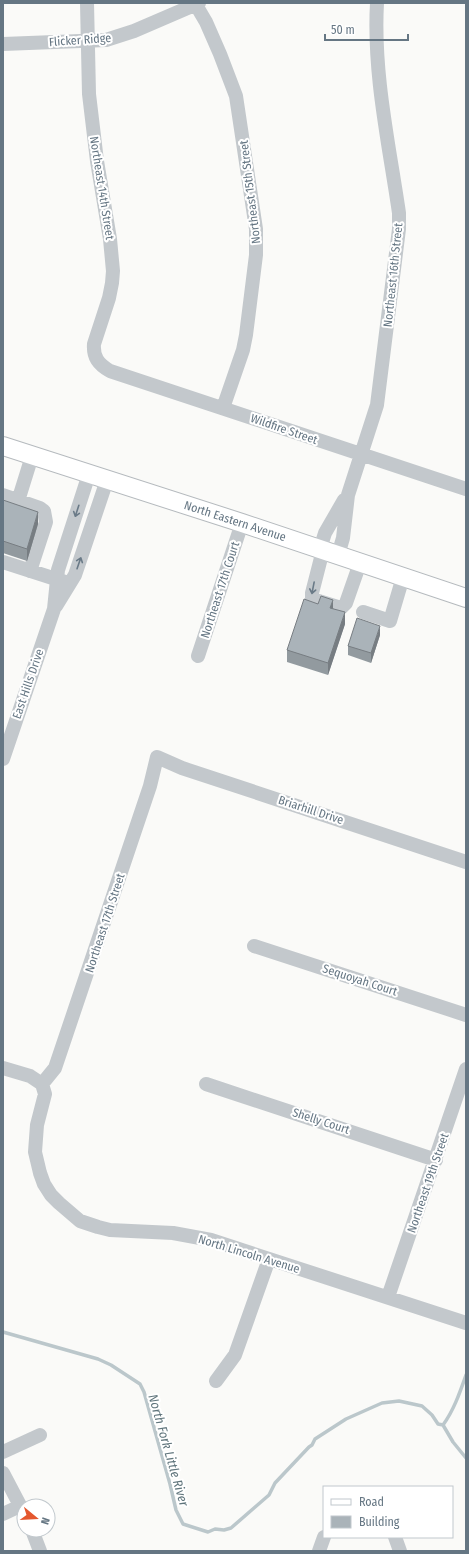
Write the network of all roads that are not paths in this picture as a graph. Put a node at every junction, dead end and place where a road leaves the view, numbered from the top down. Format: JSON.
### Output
{"nodes":[{"id":1,"x":87,"y":3,"type":"edge"},
{"id":2,"x":377,"y":3,"type":"edge"},
{"id":3,"x":197,"y":4,"type":"edge"},
{"id":4,"x":88,"y":41,"type":"junction"},
{"id":5,"x":3,"y":44,"type":"edge"},
{"id":6,"x":103,"y":367,"type":"joint"},
{"id":7,"x":223,"y":408,"type":"junction"},
{"id":8,"x":3,"y":446,"type":"edge"},
{"id":9,"x":361,"y":455,"type":"junction"},
{"id":10,"x":32,"y":456,"type":"junction"},
{"id":11,"x":90,"y":474,"type":"junction"},
{"id":12,"x":107,"y":480,"type":"junction"},
{"id":13,"x":466,"y":489,"type":"edge"},
{"id":14,"x":3,"y":495,"type":"edge"},
{"id":15,"x":348,"y":495,"type":"junction"},
{"id":16,"x":18,"y":501,"type":"junction"},
{"id":17,"x":242,"y":524,"type":"junction"},
{"id":18,"x":327,"y":552,"type":"junction"},
{"id":19,"x":3,"y":562,"type":"edge"},
{"id":20,"x":360,"y":563,"type":"junction"},
{"id":21,"x":30,"y":571,"type":"junction"},
{"id":22,"x":403,"y":577,"type":"junction"},
{"id":23,"x":63,"y":582,"type":"junction"},
{"id":24,"x":466,"y":598,"type":"edge"},
{"id":25,"x":363,"y":612,"type":"dead end"},
{"id":26,"x":198,"y":656,"type":"dead end"},
{"id":27,"x":157,"y":757,"type":"joint"},
{"id":28,"x":3,"y":759,"type":"edge"},
{"id":29,"x":466,"y":862,"type":"edge"},
{"id":30,"x":254,"y":946,"type":"dead end"},
{"id":31,"x":466,"y":1015,"type":"edge"},
{"id":32,"x":3,"y":1068,"type":"edge"},
{"id":33,"x":466,"y":1069,"type":"edge"},
{"id":34,"x":42,"y":1084,"type":"junction"},
{"id":35,"x":206,"y":1084,"type":"dead end"},
{"id":36,"x":436,"y":1160,"type":"junction"},
{"id":37,"x":269,"y":1259,"type":"junction"},
{"id":38,"x":388,"y":1297,"type":"junction"},
{"id":39,"x":466,"y":1323,"type":"edge"},
{"id":40,"x":216,"y":1381,"type":"dead end"},
{"id":41,"x":40,"y":1435,"type":"dead end"},
{"id":42,"x":3,"y":1452,"type":"edge"},
{"id":43,"x":3,"y":1473,"type":"edge"},
{"id":44,"x":16,"y":1498,"type":"edge"},
{"id":45,"x":16,"y":1511,"type":"edge"},
{"id":46,"x":3,"y":1514,"type":"edge"},
{"id":47,"x":35,"y":1538,"type":"edge"},
{"id":48,"x":324,"y":1538,"type":"edge"},
{"id":49,"x":395,"y":1538,"type":"edge"},
{"id":50,"x":40,"y":1551,"type":"edge"},
{"id":51,"x":319,"y":1551,"type":"edge"},
{"id":52,"x":400,"y":1551,"type":"edge"}],
"edges":[{"from":1,"to":4,"type":"street","name":"Northeast 14th Street"},
{"from":2,"to":9,"type":"street","name":"Northeast 16th Street"},
{"from":3,"to":4,"type":"street","name":"Flicker Ridge"},
{"from":3,"to":7,"type":"street","name":"Northeast 15th Street"},
{"from":4,"to":5,"type":"street","name":"Flicker Ridge"},
{"from":4,"to":6,"type":"street","name":"Northeast 14th Street"},
{"from":6,"to":7,"type":"street","name":"Wildfire Street"},
{"from":7,"to":9,"type":"street","name":"Wildfire Street"},
{"from":8,"to":10,"type":"main road","name":"North Eastern Avenue"},
{"from":9,"to":13,"type":"street","name":"Wildfire Street"},
{"from":9,"to":15,"type":"street","name":"Northeast 16th Street"},
{"from":10,"to":11,"type":"main road","name":"North Eastern Avenue"},
{"from":10,"to":16,"type":"street"},
{"from":11,"to":12,"type":"main road","name":"North Eastern Avenue"},
{"from":11,"to":23,"type":"street","name":"East Hills Drive","one_way":true},
{"from":12,"to":17,"type":"main road","name":"North Eastern Avenue"},
{"from":23,"to":12,"type":"street","name":"East Hills Drive","one_way":true},
{"from":14,"to":16,"type":"street"},
{"from":15,"to":18,"type":"street","name":"Northeast 16th Street"},
{"from":15,"to":18,"type":"street","name":"Northeast 16th Street"},
{"from":16,"to":21,"type":"street"},
{"from":17,"to":18,"type":"main road","name":"North Eastern Avenue"},
{"from":17,"to":26,"type":"street","name":"Northeast 17th Court"},
{"from":18,"to":20,"type":"main road","name":"North Eastern Avenue"},
{"from":18,"to":20,"type":"street","one_way":true},
{"from":19,"to":21,"type":"street"},
{"from":20,"to":22,"type":"main road","name":"North Eastern Avenue"},
{"from":21,"to":23,"type":"street"},
{"from":22,"to":24,"type":"main road","name":"North Eastern Avenue"},
{"from":22,"to":25,"type":"street"},
{"from":23,"to":28,"type":"street","name":"East Hills Drive"},
{"from":27,"to":29,"type":"street","name":"Briarhill Drive"},
{"from":27,"to":34,"type":"street","name":"Northeast 17th Street"},
{"from":30,"to":31,"type":"street","name":"Sequoyah Court"},
{"from":32,"to":34,"type":"street"},
{"from":33,"to":36,"type":"street","name":"Northeast 19th Street"},
{"from":34,"to":37,"type":"street","name":"North Lincoln Avenue"},
{"from":35,"to":36,"type":"street","name":"Shelly Court"},
{"from":36,"to":38,"type":"street","name":"Northeast 19th Street"},
{"from":37,"to":38,"type":"street","name":"North Lincoln Avenue"},
{"from":37,"to":40,"type":"street"},
{"from":38,"to":39,"type":"street","name":"North Lincoln Avenue"},
{"from":41,"to":42,"type":"street"},
{"from":43,"to":44,"type":"street"},
{"from":45,"to":46,"type":"street"},
{"from":47,"to":50,"type":"street"},
{"from":48,"to":51,"type":"street"},
{"from":49,"to":52,"type":"street"}]}
